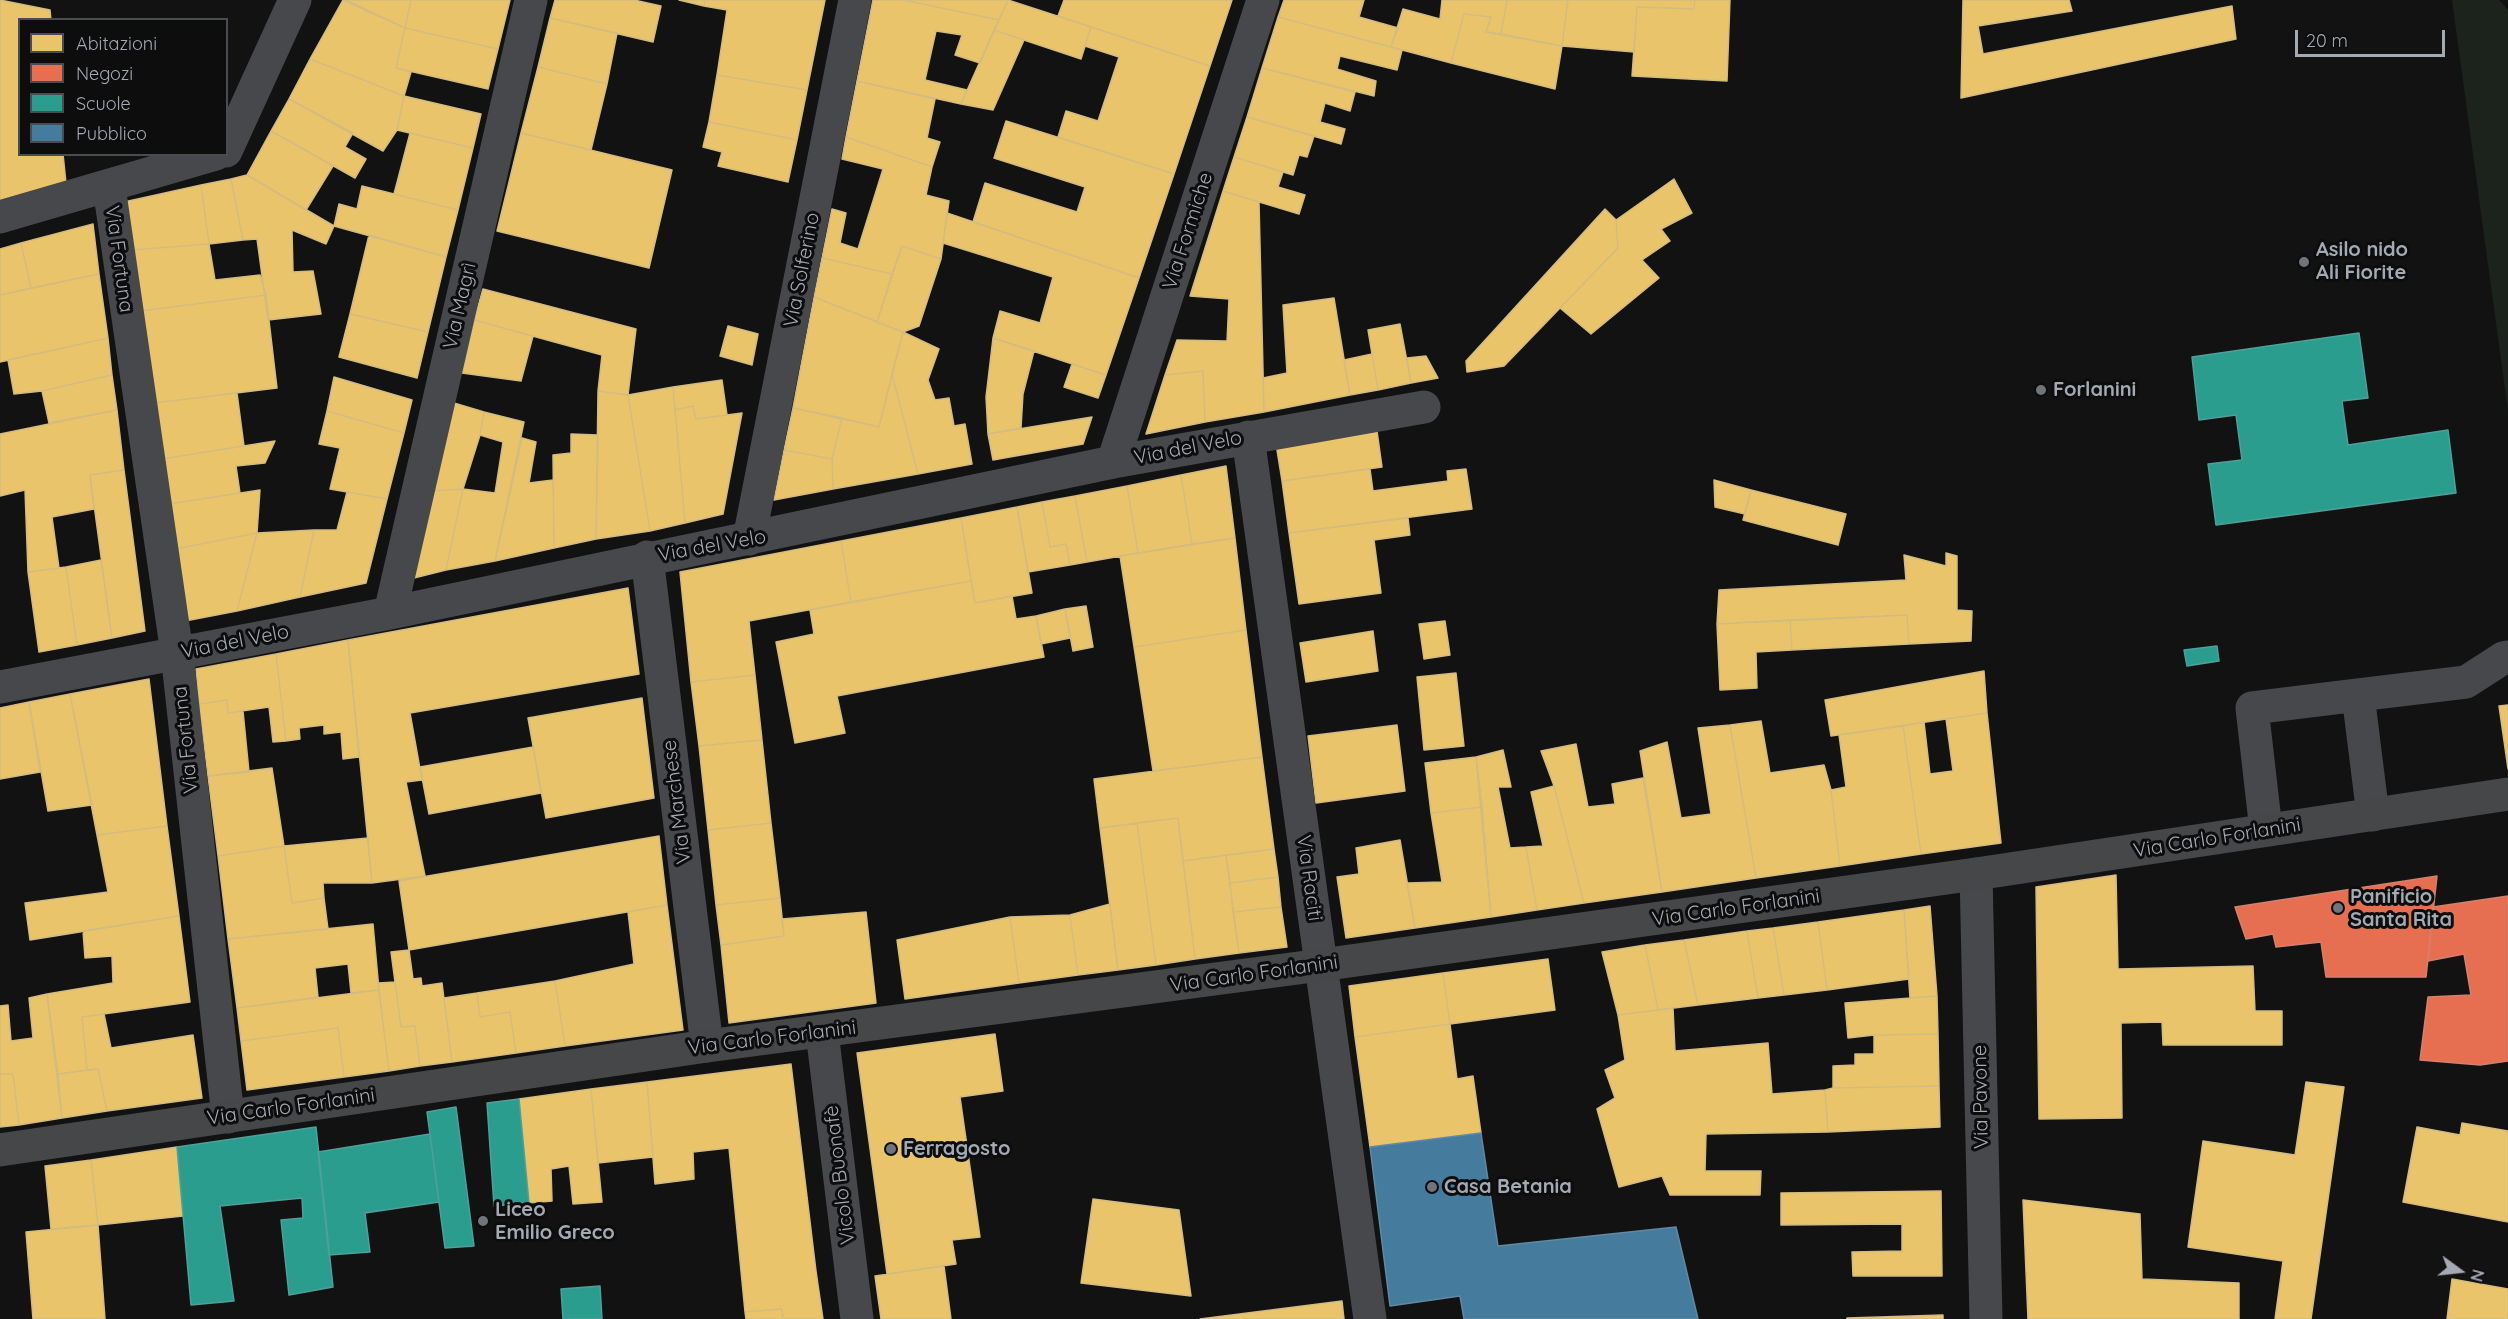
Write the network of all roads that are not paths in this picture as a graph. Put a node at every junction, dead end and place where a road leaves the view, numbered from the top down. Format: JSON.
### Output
{"nodes":[{"id":1,"x":296,"y":0,"type":"edge"},
{"id":2,"x":531,"y":0,"type":"edge"},
{"id":3,"x":855,"y":0,"type":"edge"},
{"id":4,"x":1263,"y":0,"type":"edge"},
{"id":5,"x":228,"y":147,"type":"edge"},
{"id":6,"x":210,"y":156,"type":"edge"},
{"id":7,"x":109,"y":187,"type":"junction"},
{"id":8,"x":0,"y":217,"type":"edge"},
{"id":9,"x":1424,"y":407,"type":"dead end"},
{"id":10,"x":1248,"y":437,"type":"junction"},
{"id":11,"x":1113,"y":462,"type":"junction"},
{"id":12,"x":749,"y":539,"type":"junction"},
{"id":13,"x":647,"y":557,"type":"junction"},
{"id":14,"x":390,"y":613,"type":"junction"},
{"id":15,"x":177,"y":653,"type":"junction"},
{"id":16,"x":2508,"y":657,"type":"edge"},
{"id":17,"x":0,"y":687,"type":"edge"},
{"id":18,"x":2358,"y":695,"type":"junction"},
{"id":19,"x":2508,"y":794,"type":"edge"},
{"id":20,"x":2373,"y":814,"type":"junction"},
{"id":21,"x":2266,"y":830,"type":"junction"},
{"id":22,"x":1976,"y":874,"type":"junction"},
{"id":23,"x":1321,"y":965,"type":"junction"},
{"id":24,"x":822,"y":1032,"type":"junction"},
{"id":25,"x":707,"y":1046,"type":"junction"},
{"id":26,"x":228,"y":1117,"type":"junction"},
{"id":27,"x":0,"y":1150,"type":"edge"},
{"id":28,"x":857,"y":1319,"type":"edge"},
{"id":29,"x":1370,"y":1319,"type":"edge"},
{"id":30,"x":1986,"y":1319,"type":"edge"}],
"edges":[{"from":1,"to":5,"type":"street"},
{"from":2,"to":14,"type":"street","name":"Via Magrì"},
{"from":3,"to":12,"type":"street","name":"Via Solferino"},
{"from":4,"to":11,"type":"street","name":"Via Formiche"},
{"from":6,"to":7,"type":"street"},
{"from":7,"to":8,"type":"street"},
{"from":7,"to":15,"type":"street","name":"Via Fortuna"},
{"from":9,"to":10,"type":"street","name":"Via del Velo"},
{"from":10,"to":11,"type":"street","name":"Via del Velo"},
{"from":10,"to":23,"type":"street","name":"Via Raciti"},
{"from":11,"to":12,"type":"street","name":"Via del Velo"},
{"from":12,"to":13,"type":"street","name":"Via del Velo"},
{"from":13,"to":14,"type":"street","name":"Via del Velo"},
{"from":13,"to":25,"type":"street","name":"Via Marchese"},
{"from":14,"to":15,"type":"street","name":"Via del Velo"},
{"from":15,"to":17,"type":"street","name":"Via del Velo"},
{"from":15,"to":26,"type":"street","name":"Via Fortuna"},
{"from":16,"to":18,"type":"street"},
{"from":18,"to":20,"type":"street"},
{"from":18,"to":21,"type":"street"},
{"from":19,"to":20,"type":"street","name":"Via Carlo Forlanini"},
{"from":20,"to":21,"type":"street","name":"Via Carlo Forlanini"},
{"from":21,"to":22,"type":"street","name":"Via Carlo Forlanini"},
{"from":22,"to":23,"type":"street","name":"Via Carlo Forlanini"},
{"from":22,"to":30,"type":"street","name":"Via Pavone"},
{"from":23,"to":24,"type":"street","name":"Via Carlo Forlanini"},
{"from":23,"to":29,"type":"street","name":"Via Raciti"},
{"from":24,"to":25,"type":"street","name":"Via Carlo Forlanini"},
{"from":24,"to":28,"type":"street","name":"Vicolo Buonafè"},
{"from":25,"to":26,"type":"street","name":"Via Carlo Forlanini"},
{"from":26,"to":27,"type":"street","name":"Via Carlo Forlanini"}]}
